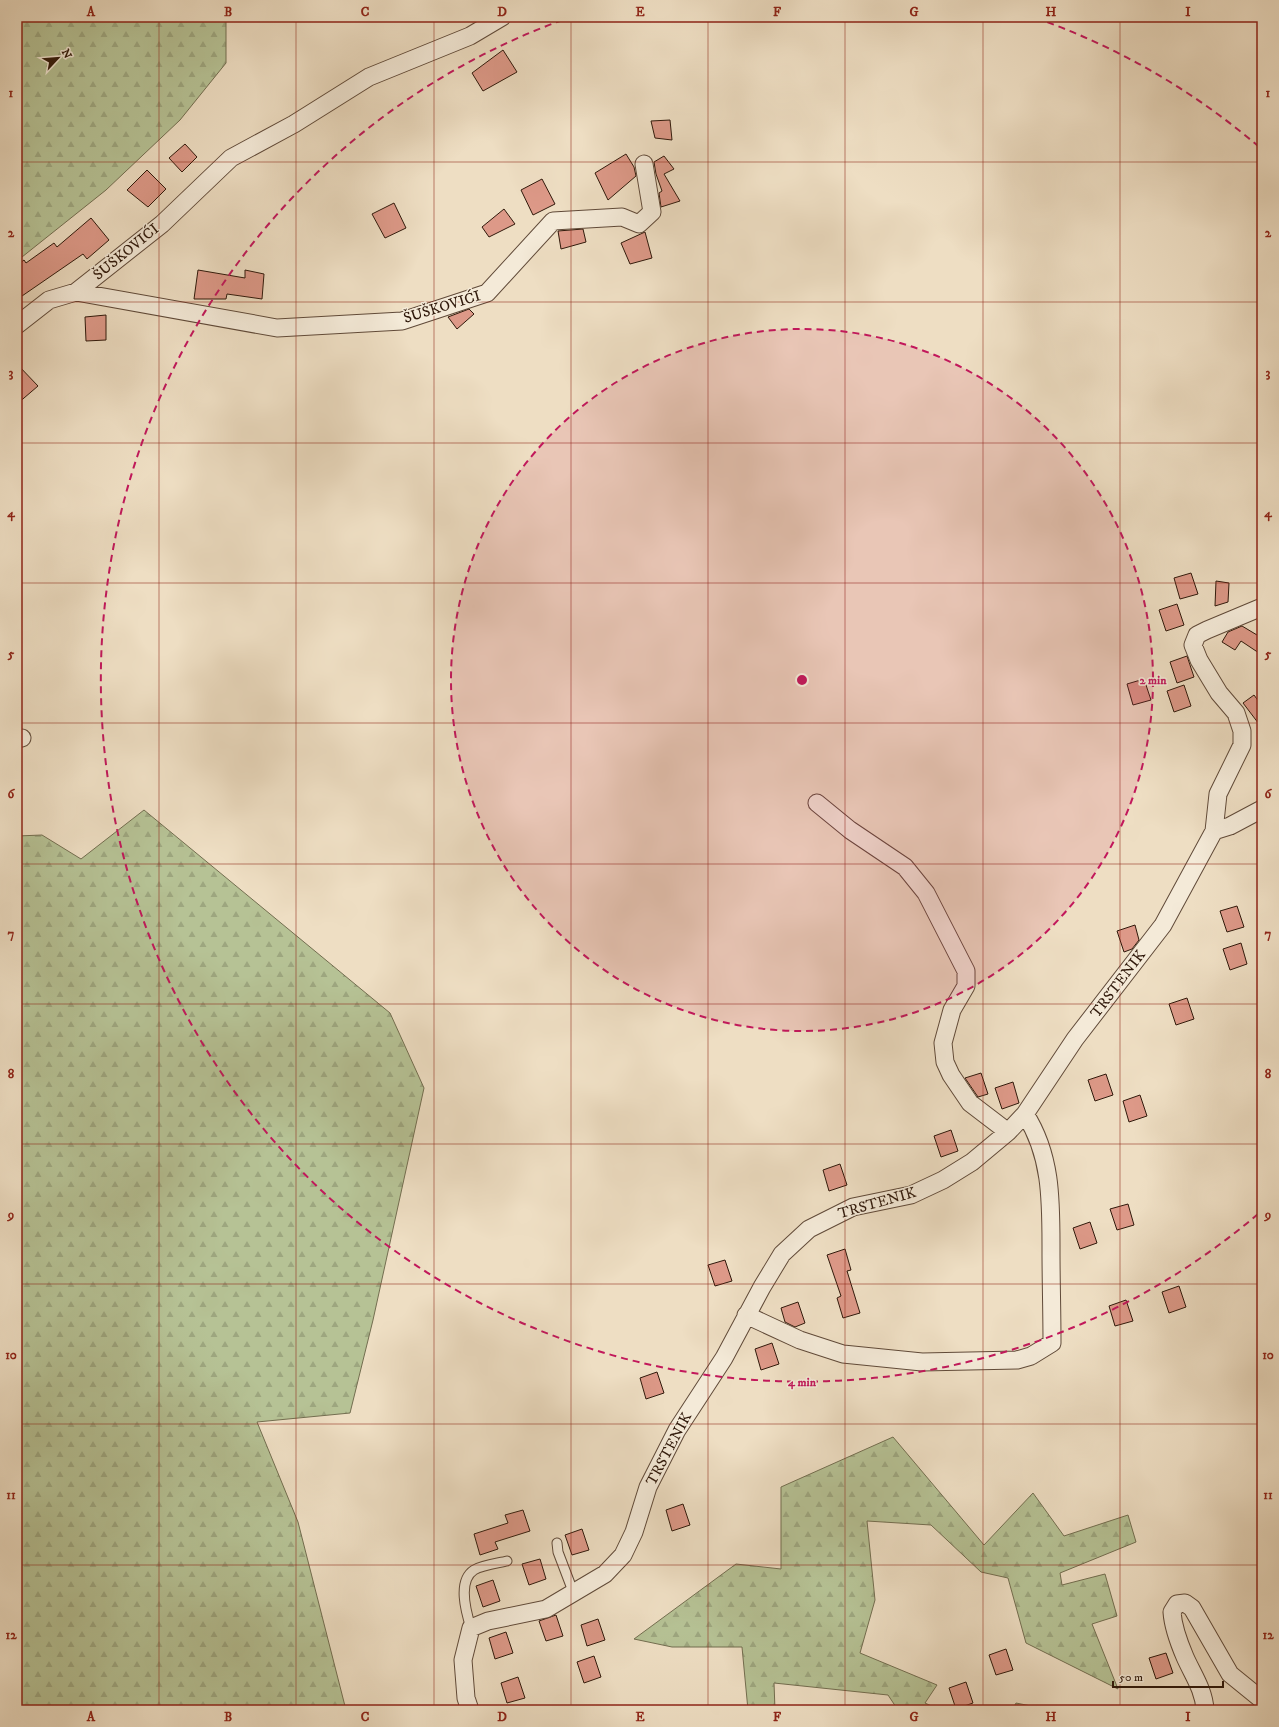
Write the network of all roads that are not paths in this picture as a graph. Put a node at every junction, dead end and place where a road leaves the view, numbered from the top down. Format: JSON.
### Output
{"nodes":[{"id":1,"x":502,"y":17,"type":"edge"},
{"id":2,"x":644,"y":164,"type":"dead end"},
{"id":3,"x":76,"y":292,"type":"junction"},
{"id":4,"x":17,"y":325,"type":"edge"},
{"id":5,"x":1262,"y":607,"type":"edge"},
{"id":6,"x":817,"y":803,"type":"dead end"},
{"id":7,"x":1262,"y":809,"type":"edge"},
{"id":8,"x":1214,"y":831,"type":"junction"},
{"id":9,"x":1024,"y":1114,"type":"junction"},
{"id":10,"x":1008,"y":1132,"type":"junction"},
{"id":11,"x":746,"y":1315,"type":"junction"},
{"id":12,"x":557,"y":1543,"type":"dead end"},
{"id":13,"x":507,"y":1561,"type":"dead end"},
{"id":14,"x":574,"y":1594,"type":"junction"},
{"id":15,"x":471,"y":1628,"type":"junction"},
{"id":16,"x":1262,"y":1700,"type":"edge"},
{"id":17,"x":470,"y":1710,"type":"edge"},
{"id":18,"x":1205,"y":1710,"type":"edge"}],
"edges":[{"from":1,"to":3,"type":"street","name":"ŠUŠKOVIĆI"},
{"from":2,"to":3,"type":"street","name":"ŠUŠKOVIĆI"},
{"from":3,"to":4,"type":"street","name":"ŠUŠKOVIĆI"},
{"from":5,"to":8,"type":"street","name":"TRSTENIK"},
{"from":6,"to":10,"type":"street"},
{"from":7,"to":8,"type":"street"},
{"from":8,"to":9,"type":"street","name":"TRSTENIK"},
{"from":9,"to":10,"type":"street","name":"TRSTENIK"},
{"from":9,"to":11,"type":"street"},
{"from":10,"to":11,"type":"street","name":"TRSTENIK"},
{"from":11,"to":14,"type":"street","name":"TRSTENIK"},
{"from":12,"to":14,"type":"lane"},
{"from":13,"to":15,"type":"lane"},
{"from":14,"to":15,"type":"street","name":"TRSTENIK"},
{"from":15,"to":17,"type":"street"},
{"from":16,"to":18,"type":"street"}]}
